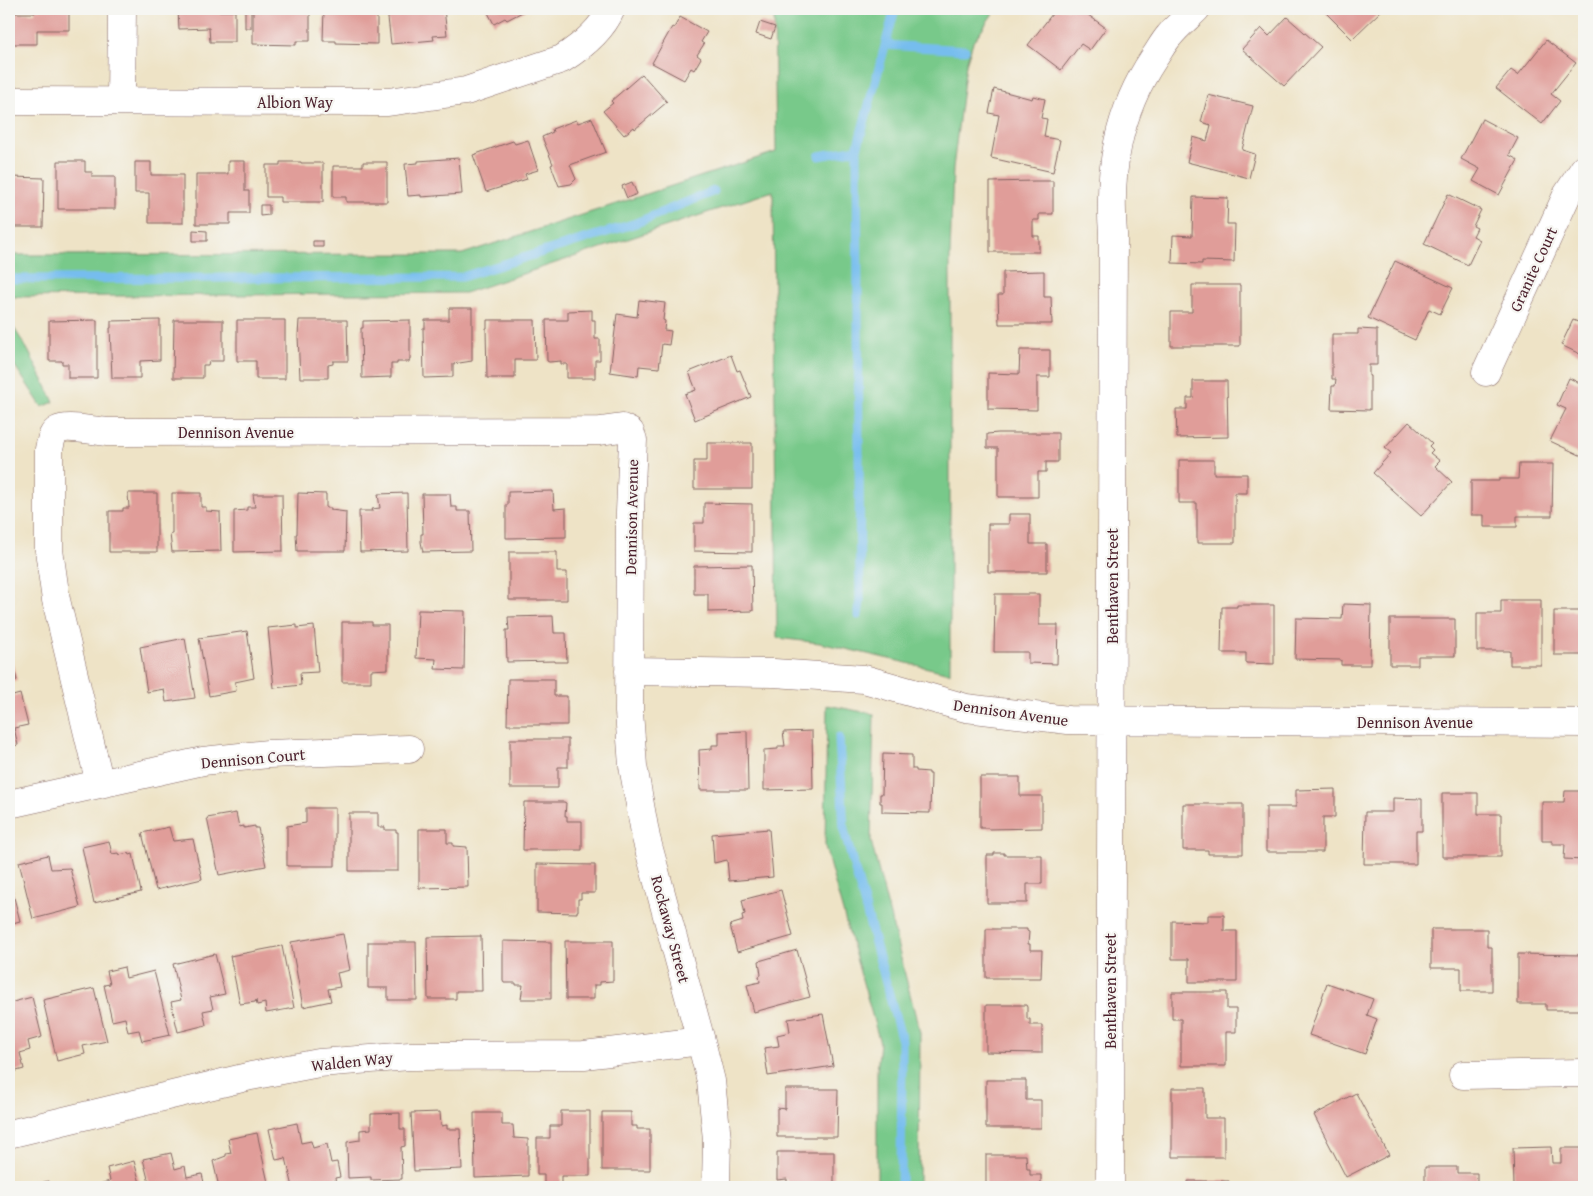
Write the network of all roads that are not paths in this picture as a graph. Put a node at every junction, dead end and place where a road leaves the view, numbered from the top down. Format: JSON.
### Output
{"nodes":[{"id":1,"x":122,"y":9,"type":"edge"},
{"id":2,"x":611,"y":9,"type":"edge"},
{"id":3,"x":1196,"y":9,"type":"edge"},
{"id":4,"x":9,"y":100,"type":"edge"},
{"id":5,"x":121,"y":100,"type":"junction"},
{"id":6,"x":1584,"y":169,"type":"edge"},
{"id":7,"x":1486,"y":372,"type":"dead end"},
{"id":8,"x":629,"y":671,"type":"junction"},
{"id":9,"x":1112,"y":721,"type":"junction"},
{"id":10,"x":1584,"y":723,"type":"edge"},
{"id":11,"x":409,"y":749,"type":"dead end"},
{"id":12,"x":100,"y":784,"type":"junction"},
{"id":13,"x":9,"y":804,"type":"edge"},
{"id":14,"x":701,"y":1040,"type":"junction"},
{"id":15,"x":1584,"y":1073,"type":"edge"},
{"id":16,"x":1463,"y":1075,"type":"dead end"},
{"id":17,"x":9,"y":1134,"type":"edge"},
{"id":18,"x":716,"y":1187,"type":"edge"},
{"id":19,"x":1110,"y":1187,"type":"edge"}],
"edges":[{"from":1,"to":5,"type":"street"},
{"from":2,"to":5,"type":"street","name":"Albion Way"},
{"from":3,"to":9,"type":"street","name":"Benthaven Street"},
{"from":4,"to":5,"type":"street","name":"Albion Way"},
{"from":6,"to":7,"type":"street","name":"Granite Court"},
{"from":8,"to":9,"type":"street","name":"Dennison Avenue"},
{"from":8,"to":12,"type":"street","name":"Dennison Avenue"},
{"from":8,"to":14,"type":"street","name":"Rockaway Street"},
{"from":9,"to":10,"type":"street","name":"Dennison Avenue"},
{"from":9,"to":19,"type":"street","name":"Benthaven Street"},
{"from":11,"to":12,"type":"street","name":"Dennison Court"},
{"from":12,"to":13,"type":"street"},
{"from":14,"to":17,"type":"street","name":"Walden Way"},
{"from":14,"to":18,"type":"street","name":"Rockaway Street"},
{"from":15,"to":16,"type":"street"}]}
